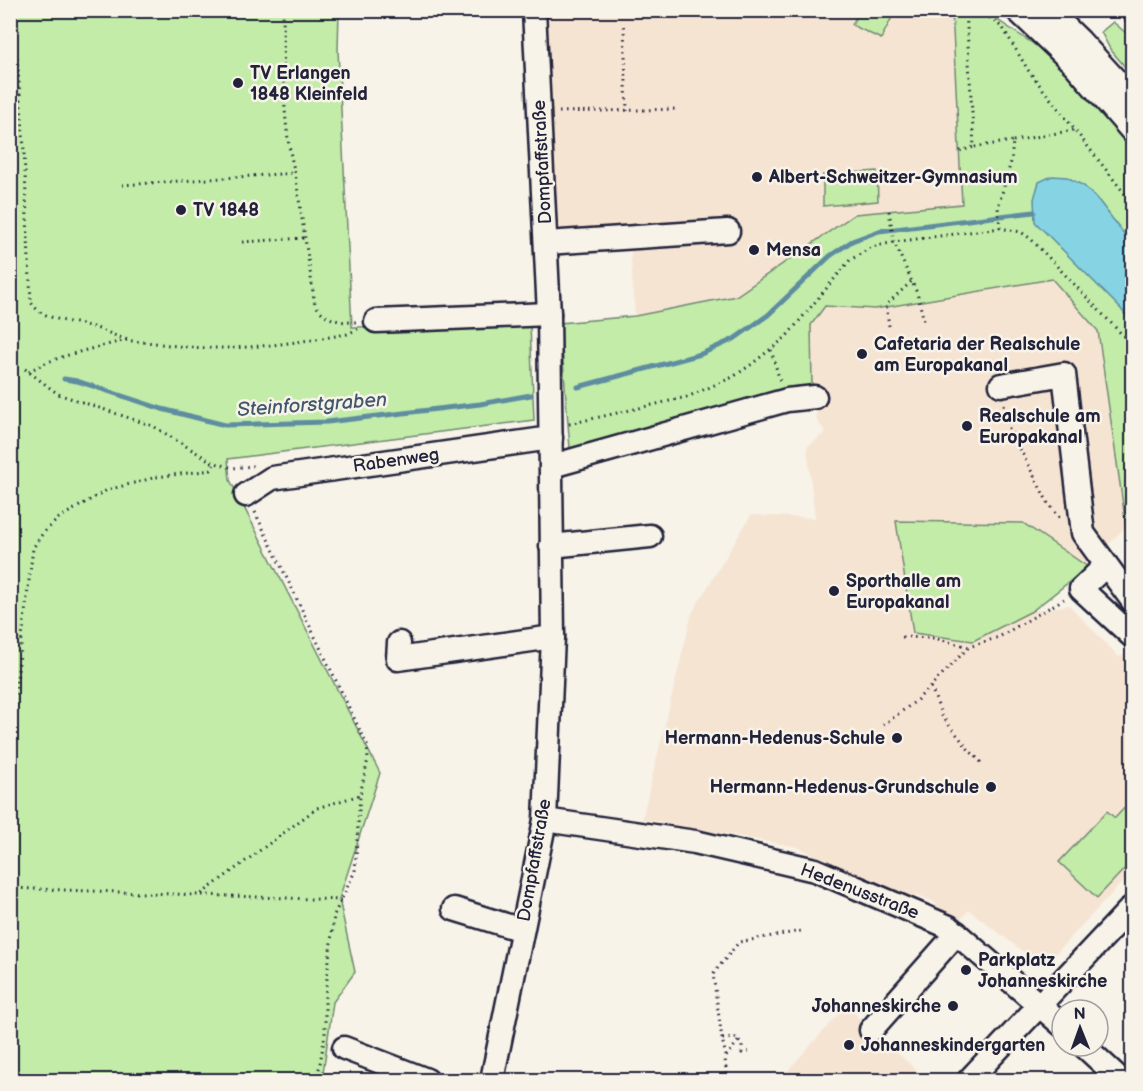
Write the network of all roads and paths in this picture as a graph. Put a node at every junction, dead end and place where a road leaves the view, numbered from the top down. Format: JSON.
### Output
{"nodes":[{"id":1,"x":14,"y":10,"type":"edge"},
{"id":2,"x":283,"y":10,"type":"edge"},
{"id":3,"x":534,"y":10,"type":"edge"},
{"id":4,"x":966,"y":10,"type":"edge"},
{"id":5,"x":980,"y":10,"type":"edge"},
{"id":6,"x":1017,"y":10,"type":"edge"},
{"id":7,"x":1048,"y":10,"type":"edge"},
{"id":8,"x":1110,"y":10,"type":"edge"},
{"id":9,"x":624,"y":26,"type":"dead end"},
{"id":10,"x":1132,"y":26,"type":"edge"},
{"id":11,"x":1132,"y":98,"type":"edge"},
{"id":12,"x":679,"y":109,"type":"dead end"},
{"id":13,"x":539,"y":111,"type":"junction"},
{"id":14,"x":627,"y":111,"type":"junction"},
{"id":15,"x":1074,"y":130,"type":"junction"},
{"id":16,"x":1132,"y":131,"type":"edge"},
{"id":17,"x":1013,"y":141,"type":"junction"},
{"id":18,"x":974,"y":147,"type":"junction"},
{"id":19,"x":960,"y":151,"type":"dead end"},
{"id":20,"x":295,"y":173,"type":"junction"},
{"id":21,"x":122,"y":185,"type":"dead end"},
{"id":22,"x":1132,"y":203,"type":"edge"},
{"id":23,"x":889,"y":211,"type":"dead end"},
{"id":24,"x":1000,"y":228,"type":"junction"},
{"id":25,"x":728,"y":231,"type":"dead end"},
{"id":26,"x":304,"y":237,"type":"junction"},
{"id":27,"x":242,"y":242,"type":"dead end"},
{"id":28,"x":894,"y":242,"type":"junction"},
{"id":29,"x":546,"y":243,"type":"junction"},
{"id":30,"x":912,"y":281,"type":"junction"},
{"id":31,"x":549,"y":314,"type":"junction"},
{"id":32,"x":376,"y":321,"type":"junction"},
{"id":33,"x":924,"y":321,"type":"dead end"},
{"id":34,"x":889,"y":326,"type":"dead end"},
{"id":35,"x":128,"y":340,"type":"junction"},
{"id":36,"x":1132,"y":345,"type":"edge"},
{"id":37,"x":771,"y":350,"type":"junction"},
{"id":38,"x":25,"y":369,"type":"dead end"},
{"id":39,"x":29,"y":372,"type":"junction"},
{"id":40,"x":1000,"y":385,"type":"joint"},
{"id":41,"x":815,"y":397,"type":"dead end"},
{"id":42,"x":787,"y":400,"type":"junction"},
{"id":43,"x":551,"y":432,"type":"junction"},
{"id":44,"x":215,"y":464,"type":"junction"},
{"id":45,"x":264,"y":465,"type":"dead end"},
{"id":46,"x":552,"y":466,"type":"junction"},
{"id":47,"x":240,"y":468,"type":"junction"},
{"id":48,"x":246,"y":495,"type":"junction"},
{"id":49,"x":10,"y":507,"type":"edge"},
{"id":50,"x":21,"y":510,"type":"dead end"},
{"id":51,"x":1065,"y":524,"type":"dead end"},
{"id":52,"x":650,"y":536,"type":"dead end"},
{"id":53,"x":551,"y":546,"type":"junction"},
{"id":54,"x":1106,"y":565,"type":"junction"},
{"id":55,"x":1081,"y":589,"type":"junction"},
{"id":56,"x":1132,"y":600,"type":"edge"},
{"id":57,"x":1132,"y":636,"type":"edge"},
{"id":58,"x":553,"y":637,"type":"junction"},
{"id":59,"x":902,"y":637,"type":"dead end"},
{"id":60,"x":399,"y":643,"type":"dead end"},
{"id":61,"x":969,"y":647,"type":"junction"},
{"id":62,"x":931,"y":687,"type":"junction"},
{"id":63,"x":883,"y":724,"type":"dead end"},
{"id":64,"x":10,"y":736,"type":"edge"},
{"id":65,"x":982,"y":763,"type":"dead end"},
{"id":66,"x":360,"y":795,"type":"junction"},
{"id":67,"x":545,"y":820,"type":"junction"},
{"id":68,"x":10,"y":888,"type":"edge"},
{"id":69,"x":200,"y":895,"type":"junction"},
{"id":70,"x":341,"y":900,"type":"junction"},
{"id":71,"x":1132,"y":907,"type":"edge"},
{"id":72,"x":454,"y":909,"type":"dead end"},
{"id":73,"x":522,"y":930,"type":"junction"},
{"id":74,"x":801,"y":932,"type":"dead end"},
{"id":75,"x":957,"y":933,"type":"junction"},
{"id":76,"x":1040,"y":1004,"type":"junction"},
{"id":77,"x":1050,"y":1014,"type":"edge"},
{"id":78,"x":871,"y":1030,"type":"dead end"},
{"id":79,"x":722,"y":1040,"type":"junction"},
{"id":80,"x":739,"y":1040,"type":"junction"},
{"id":81,"x":344,"y":1048,"type":"dead end"},
{"id":82,"x":752,"y":1051,"type":"dead end"},
{"id":83,"x":726,"y":1056,"type":"junction"},
{"id":84,"x":1097,"y":1058,"type":"edge"},
{"id":85,"x":317,"y":1080,"type":"edge"},
{"id":86,"x":427,"y":1080,"type":"edge"},
{"id":87,"x":492,"y":1080,"type":"edge"},
{"id":88,"x":727,"y":1080,"type":"edge"},
{"id":89,"x":969,"y":1080,"type":"edge"},
{"id":90,"x":998,"y":1080,"type":"edge"},
{"id":91,"x":1016,"y":1080,"type":"edge"},
{"id":92,"x":1121,"y":1080,"type":"edge"}],
"edges":[{"from":1,"to":35,"type":"path"},
{"from":2,"to":20,"type":"path"},
{"from":3,"to":13,"type":"street","name":"Dompfaffstraße"},
{"from":4,"to":18,"type":"path"},
{"from":5,"to":15,"type":"path"},
{"from":6,"to":16,"type":"street"},
{"from":7,"to":11,"type":"street"},
{"from":8,"to":10,"type":"path"},
{"from":9,"to":14,"type":"path"},
{"from":12,"to":14,"type":"path"},
{"from":13,"to":14,"type":"path"},
{"from":13,"to":29,"type":"street","name":"Dompfaffstraße"},
{"from":15,"to":17,"type":"path"},
{"from":15,"to":22,"type":"path"},
{"from":17,"to":18,"type":"path"},
{"from":17,"to":24,"type":"path"},
{"from":18,"to":19,"type":"path"},
{"from":20,"to":21,"type":"path"},
{"from":20,"to":26,"type":"path"},
{"from":23,"to":28,"type":"path"},
{"from":24,"to":28,"type":"path"},
{"from":24,"to":36,"type":"path"},
{"from":25,"to":29,"type":"street"},
{"from":26,"to":27,"type":"path"},
{"from":26,"to":32,"type":"path"},
{"from":28,"to":30,"type":"path"},
{"from":28,"to":37,"type":"path"},
{"from":29,"to":31,"type":"street","name":"Dompfaffstraße"},
{"from":30,"to":33,"type":"path"},
{"from":30,"to":34,"type":"path"},
{"from":31,"to":32,"type":"street"},
{"from":31,"to":43,"type":"street","name":"Dompfaffstraße"},
{"from":32,"to":35,"type":"path"},
{"from":35,"to":39,"type":"path"},
{"from":37,"to":42,"type":"path"},
{"from":37,"to":43,"type":"path"},
{"from":38,"to":39,"type":"path"},
{"from":39,"to":44,"type":"path"},
{"from":40,"to":51,"type":"path"},
{"from":40,"to":54,"type":"street"},
{"from":41,"to":42,"type":"street"},
{"from":42,"to":46,"type":"street"},
{"from":43,"to":46,"type":"street","name":"Dompfaffstraße"},
{"from":43,"to":48,"type":"street","name":"Rabenweg"},
{"from":44,"to":47,"type":"path"},
{"from":44,"to":64,"type":"path"},
{"from":45,"to":47,"type":"path"},
{"from":46,"to":53,"type":"street","name":"Dompfaffstraße"},
{"from":47,"to":48,"type":"path"},
{"from":48,"to":66,"type":"path"},
{"from":49,"to":50,"type":"path"},
{"from":52,"to":53,"type":"street"},
{"from":53,"to":58,"type":"street","name":"Dompfaffstraße"},
{"from":54,"to":55,"type":"street"},
{"from":54,"to":56,"type":"street"},
{"from":55,"to":57,"type":"street"},
{"from":55,"to":61,"type":"path"},
{"from":58,"to":60,"type":"street"},
{"from":58,"to":67,"type":"street","name":"Dompfaffstraße"},
{"from":59,"to":61,"type":"path"},
{"from":61,"to":62,"type":"path"},
{"from":62,"to":63,"type":"path"},
{"from":62,"to":65,"type":"path"},
{"from":66,"to":69,"type":"path"},
{"from":66,"to":70,"type":"path"},
{"from":67,"to":73,"type":"street","name":"Dompfaffstraße"},
{"from":67,"to":75,"type":"street","name":"Hedenusstraße"},
{"from":68,"to":69,"type":"path"},
{"from":69,"to":70,"type":"path"},
{"from":70,"to":85,"type":"path"},
{"from":71,"to":76,"type":"street"},
{"from":72,"to":73,"type":"street"},
{"from":73,"to":87,"type":"street","name":"Dompfaffstraße"},
{"from":74,"to":79,"type":"path"},
{"from":75,"to":76,"type":"street","name":"Hedenusstraße"},
{"from":75,"to":78,"type":"street"},
{"from":76,"to":77,"type":"street","name":"Hedenusstraße"},
{"from":76,"to":89,"type":"street"},
{"from":79,"to":80,"type":"path"},
{"from":79,"to":83,"type":"path"},
{"from":80,"to":82,"type":"path"},
{"from":80,"to":83,"type":"path"},
{"from":81,"to":86,"type":"street"},
{"from":83,"to":88,"type":"path"},
{"from":84,"to":92,"type":"street"},
{"from":90,"to":91,"type":"path"}]}
